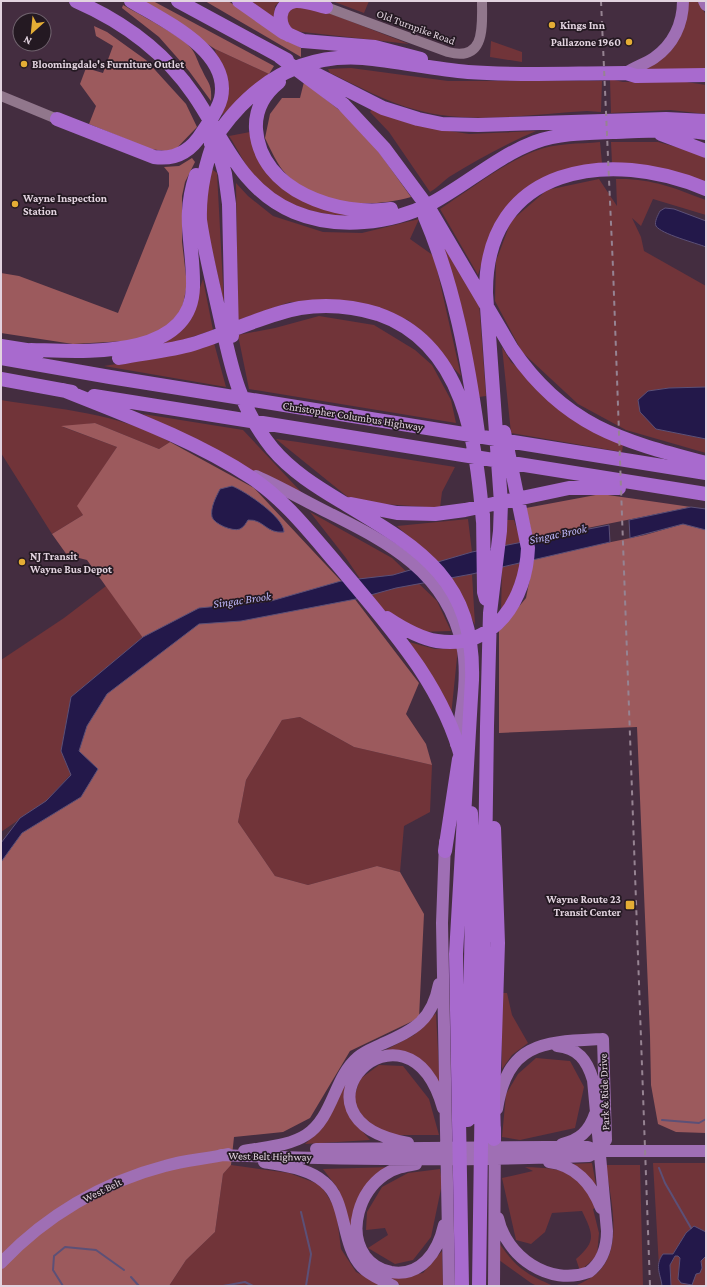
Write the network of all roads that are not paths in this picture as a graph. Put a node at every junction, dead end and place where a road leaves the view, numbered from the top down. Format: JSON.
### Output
{"nodes":[{"id":1,"x":76,"y":1,"type":"edge"},
{"id":2,"x":132,"y":1,"type":"edge"},
{"id":3,"x":178,"y":1,"type":"edge"},
{"id":4,"x":239,"y":1,"type":"edge"},
{"id":5,"x":482,"y":1,"type":"edge"},
{"id":6,"x":683,"y":1,"type":"edge"},
{"id":7,"x":704,"y":1,"type":"edge"},
{"id":8,"x":321,"y":4,"type":"edge"},
{"id":9,"x":706,"y":6,"type":"edge"},
{"id":10,"x":291,"y":36,"type":"junction"},
{"id":11,"x":325,"y":60,"type":"junction"},
{"id":12,"x":437,"y":68,"type":"junction"},
{"id":13,"x":626,"y":73,"type":"junction"},
{"id":14,"x":706,"y":74,"type":"edge"},
{"id":15,"x":672,"y":76,"type":"junction"},
{"id":16,"x":319,"y":80,"type":"junction"},
{"id":17,"x":706,"y":82,"type":"edge"},
{"id":18,"x":1,"y":96,"type":"edge"},
{"id":19,"x":195,"y":96,"type":"junction"},
{"id":20,"x":57,"y":118,"type":"joint"},
{"id":21,"x":706,"y":121,"type":"edge"},
{"id":22,"x":650,"y":130,"type":"junction"},
{"id":23,"x":706,"y":133,"type":"edge"},
{"id":24,"x":220,"y":140,"type":"junction"},
{"id":25,"x":706,"y":151,"type":"edge"},
{"id":26,"x":412,"y":186,"type":"junction"},
{"id":27,"x":706,"y":189,"type":"edge"},
{"id":28,"x":410,"y":209,"type":"junction"},
{"id":29,"x":226,"y":317,"type":"junction"},
{"id":30,"x":1,"y":346,"type":"edge"},
{"id":31,"x":31,"y":350,"type":"junction"},
{"id":32,"x":1,"y":358,"type":"edge"},
{"id":33,"x":1,"y":379,"type":"edge"},
{"id":34,"x":63,"y":390,"type":"junction"},
{"id":35,"x":471,"y":416,"type":"junction"},
{"id":36,"x":499,"y":420,"type":"junction"},
{"id":37,"x":706,"y":463,"type":"edge"},
{"id":38,"x":231,"y":465,"type":"junction"},
{"id":39,"x":706,"y":474,"type":"edge"},
{"id":40,"x":674,"y":489,"type":"junction"},
{"id":41,"x":706,"y":494,"type":"edge"},
{"id":42,"x":345,"y":503,"type":"junction"},
{"id":43,"x":489,"y":577,"type":"junction"},
{"id":44,"x":439,"y":582,"type":"junction"},
{"id":45,"x":375,"y":610,"type":"junction"},
{"id":46,"x":472,"y":680,"type":"junction"},
{"id":47,"x":487,"y":726,"type":"junction"},
{"id":48,"x":444,"y":851,"type":"junction"},
{"id":49,"x":442,"y":946,"type":"junction"},
{"id":50,"x":535,"y":1047,"type":"junction"},
{"id":51,"x":596,"y":1108,"type":"junction"},
{"id":52,"x":447,"y":1135,"type":"junction"},
{"id":53,"x":494,"y":1139,"type":"junction"},
{"id":54,"x":547,"y":1147,"type":"junction"},
{"id":55,"x":598,"y":1151,"type":"junction"},
{"id":56,"x":706,"y":1151,"type":"edge"},
{"id":57,"x":227,"y":1154,"type":"junction"},
{"id":58,"x":433,"y":1154,"type":"junction"},
{"id":59,"x":510,"y":1154,"type":"junction"},
{"id":60,"x":528,"y":1159,"type":"junction"},
{"id":61,"x":494,"y":1187,"type":"junction"},
{"id":62,"x":448,"y":1195,"type":"junction"},
{"id":63,"x":607,"y":1231,"type":"junction"},
{"id":64,"x":1,"y":1263,"type":"edge"},
{"id":65,"x":393,"y":1286,"type":"edge"},
{"id":66,"x":449,"y":1286,"type":"edge"},
{"id":67,"x":462,"y":1286,"type":"edge"},
{"id":68,"x":468,"y":1286,"type":"edge"},
{"id":69,"x":480,"y":1286,"type":"edge"},
{"id":70,"x":494,"y":1286,"type":"edge"}],
"edges":[{"from":1,"to":19,"type":"highway"},
{"from":2,"to":20,"type":"highway"},
{"from":3,"to":16,"type":"highway"},
{"from":4,"to":10,"type":"highway"},
{"from":5,"to":8,"type":"street","name":"Old Turnpike Road"},
{"from":6,"to":13,"type":"main road"},
{"from":7,"to":9,"type":"main road"},
{"from":8,"to":10,"type":"highway"},
{"from":10,"to":12,"type":"highway"},
{"from":11,"to":12,"type":"highway"},
{"from":11,"to":24,"type":"highway"},
{"from":11,"to":28,"type":"highway"},
{"from":12,"to":13,"type":"highway"},
{"from":13,"to":15,"type":"highway"},
{"from":14,"to":15,"type":"highway"},
{"from":15,"to":17,"type":"highway"},
{"from":16,"to":21,"type":"highway"},
{"from":16,"to":26,"type":"highway"},
{"from":18,"to":20,"type":"street"},
{"from":19,"to":24,"type":"highway"},
{"from":19,"to":29,"type":"highway"},
{"from":22,"to":23,"type":"highway"},
{"from":22,"to":25,"type":"highway"},
{"from":22,"to":28,"type":"highway"},
{"from":24,"to":28,"type":"highway"},
{"from":24,"to":29,"type":"highway"},
{"from":24,"to":31,"type":"highway"},
{"from":26,"to":35,"type":"highway"},
{"from":26,"to":37,"type":"highway"},
{"from":27,"to":36,"type":"highway"},
{"from":29,"to":42,"type":"highway"},
{"from":30,"to":31,"type":"highway"},
{"from":31,"to":35,"type":"highway"},
{"from":32,"to":39,"type":"highway","name":"Christopher Columbus Highway"},
{"from":33,"to":34,"type":"highway","name":"Christopher Columbus Highway"},
{"from":34,"to":38,"type":"highway"},
{"from":34,"to":40,"type":"highway","name":"Christopher Columbus Highway"},
{"from":35,"to":43,"type":"highway"},
{"from":36,"to":43,"type":"highway"},
{"from":36,"to":45,"type":"highway"},
{"from":38,"to":44,"type":"main road"},
{"from":38,"to":45,"type":"highway"},
{"from":40,"to":41,"type":"highway","name":"Christopher Columbus Highway"},
{"from":40,"to":42,"type":"highway"},
{"from":42,"to":44,"type":"highway"},
{"from":43,"to":47,"type":"highway"},
{"from":44,"to":46,"type":"highway"},
{"from":44,"to":48,"type":"main road"},
{"from":45,"to":68,"type":"highway"},
{"from":46,"to":48,"type":"highway"},
{"from":46,"to":67,"type":"highway"},
{"from":47,"to":53,"type":"highway"},
{"from":47,"to":69,"type":"highway"},
{"from":48,"to":49,"type":"main road"},
{"from":49,"to":52,"type":"main road"},
{"from":49,"to":57,"type":"main road"},
{"from":50,"to":51,"type":"main road","name":"Park & Ride Drive"},
{"from":50,"to":53,"type":"main road"},
{"from":50,"to":55,"type":"main road","name":"Park & Ride Drive"},
{"from":51,"to":54,"type":"main road"},
{"from":51,"to":55,"type":"main road","name":"Park & Ride Drive"},
{"from":52,"to":58,"type":"main road"},
{"from":52,"to":62,"type":"main road"},
{"from":53,"to":61,"type":"main road"},
{"from":54,"to":55,"type":"main road","name":"West Belt Highway"},
{"from":54,"to":59,"type":"main road","name":"West Belt Highway"},
{"from":55,"to":56,"type":"main road","name":"West Belt Highway"},
{"from":55,"to":60,"type":"main road","name":"West Belt Highway"},
{"from":55,"to":63,"type":"main road"},
{"from":57,"to":58,"type":"main road","name":"West Belt Highway"},
{"from":57,"to":64,"type":"main road","name":"West Belt"},
{"from":57,"to":65,"type":"main road"},
{"from":58,"to":59,"type":"main road","name":"West Belt Highway"},
{"from":58,"to":62,"type":"main road"},
{"from":59,"to":60,"type":"main road","name":"West Belt Highway"},
{"from":60,"to":63,"type":"main road"},
{"from":61,"to":63,"type":"main road"},
{"from":61,"to":70,"type":"main road"},
{"from":62,"to":66,"type":"main road"}]}
